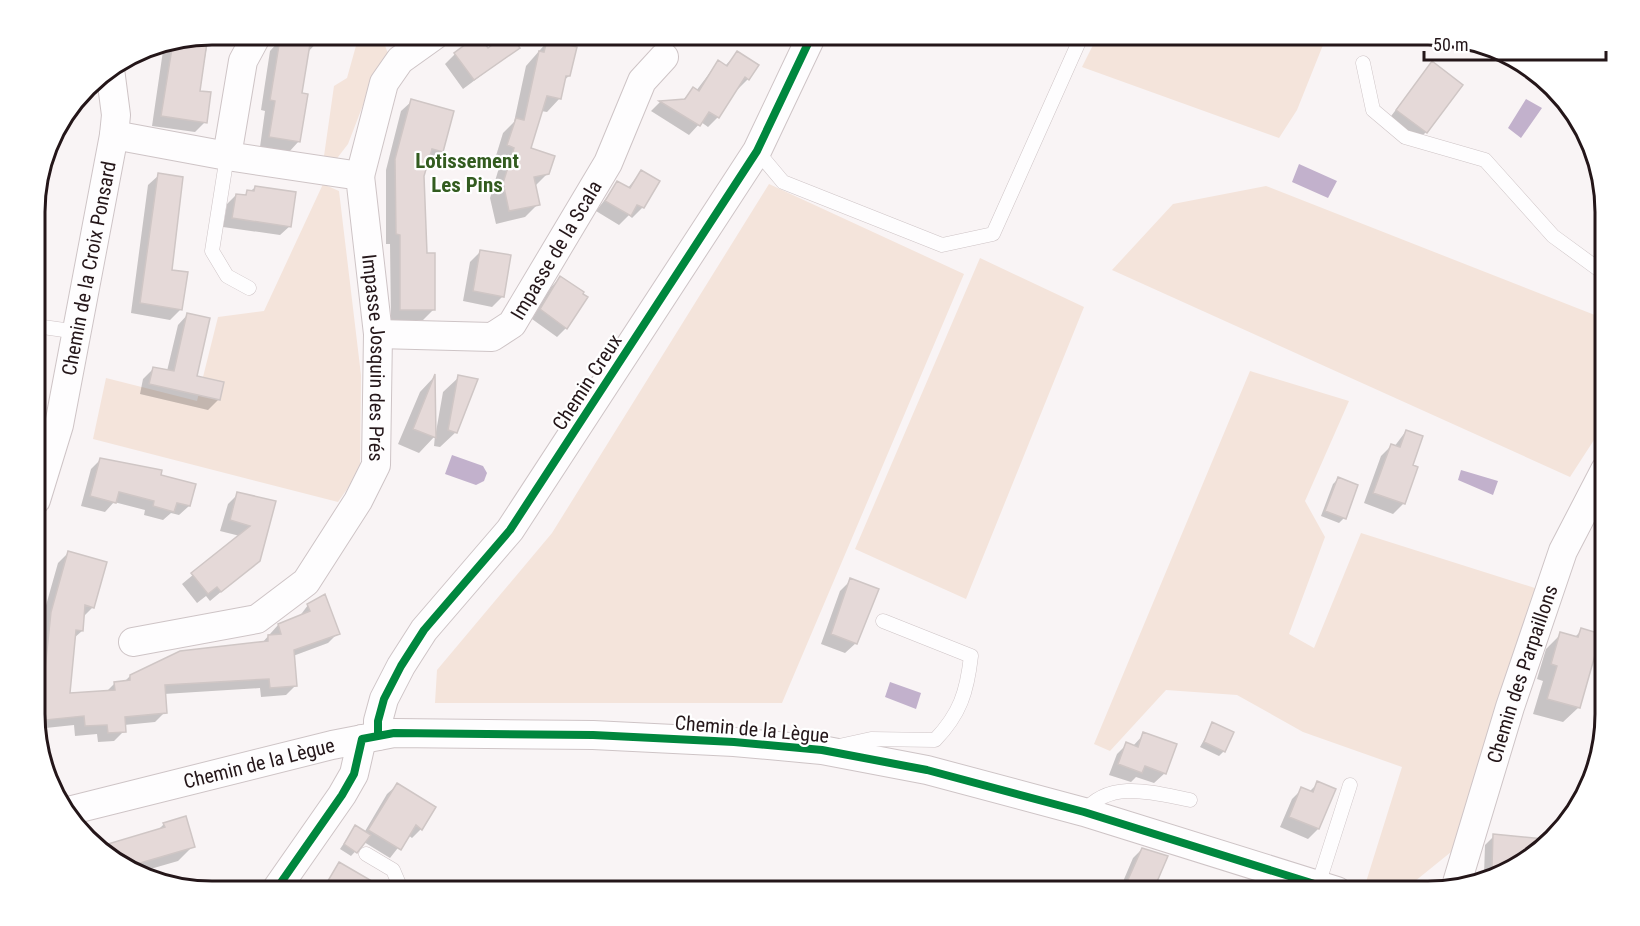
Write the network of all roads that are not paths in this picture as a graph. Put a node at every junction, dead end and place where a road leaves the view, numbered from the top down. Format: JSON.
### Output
{"nodes":[{"id":1,"x":251,"y":45,"type":"edge"},
{"id":2,"x":420,"y":45,"type":"edge"},
{"id":3,"x":807,"y":45,"type":"edge"},
{"id":4,"x":1077,"y":45,"type":"edge"},
{"id":5,"x":664,"y":57,"type":"dead end"},
{"id":6,"x":1363,"y":63,"type":"dead end"},
{"id":7,"x":111,"y":79,"type":"edge"},
{"id":8,"x":114,"y":135,"type":"junction"},
{"id":9,"x":757,"y":151,"type":"junction"},
{"id":10,"x":226,"y":156,"type":"junction"},
{"id":11,"x":360,"y":176,"type":"junction"},
{"id":12,"x":1595,"y":267,"type":"edge"},
{"id":13,"x":249,"y":288,"type":"dead end"},
{"id":14,"x":45,"y":327,"type":"edge"},
{"id":15,"x":78,"y":332,"type":"junction"},
{"id":16,"x":378,"y":334,"type":"junction"},
{"id":17,"x":45,"y":470,"type":"edge"},
{"id":18,"x":1595,"y":509,"type":"edge"},
{"id":19,"x":883,"y":621,"type":"dead end"},
{"id":20,"x":133,"y":642,"type":"dead end"},
{"id":21,"x":370,"y":737,"type":"junction"},
{"id":22,"x":822,"y":750,"type":"junction"},
{"id":23,"x":1350,"y":785,"type":"dead end"},
{"id":24,"x":1190,"y":800,"type":"dead end"},
{"id":25,"x":75,"y":809,"type":"edge"},
{"id":26,"x":1084,"y":812,"type":"junction"},
{"id":27,"x":366,"y":854,"type":"dead end"},
{"id":28,"x":1458,"y":878,"type":"edge"},
{"id":29,"x":282,"y":881,"type":"edge"},
{"id":30,"x":398,"y":881,"type":"edge"},
{"id":31,"x":1305,"y":881,"type":"edge"},
{"id":32,"x":1329,"y":881,"type":"edge"}],
"edges":[{"from":1,"to":10,"type":"street"},
{"from":2,"to":11,"type":"street"},
{"from":3,"to":9,"type":"street","name":"Chemin Creux"},
{"from":4,"to":9,"type":"lane"},
{"from":5,"to":16,"type":"street","name":"Impasse de la Scala"},
{"from":6,"to":12,"type":"lane"},
{"from":7,"to":8,"type":"street","name":"Chemin de la Croix Ponsard"},
{"from":8,"to":10,"type":"street"},
{"from":8,"to":15,"type":"street","name":"Chemin de la Croix Ponsard"},
{"from":9,"to":21,"type":"street","name":"Chemin Creux"},
{"from":10,"to":11,"type":"street"},
{"from":10,"to":13,"type":"lane"},
{"from":11,"to":16,"type":"street","name":"Impasse Josquin des Prés"},
{"from":14,"to":15,"type":"lane"},
{"from":15,"to":17,"type":"street","name":"Chemin de la Croix Ponsard"},
{"from":16,"to":20,"type":"street","name":"Impasse Josquin des Prés"},
{"from":18,"to":28,"type":"street","name":"Chemin des Parpaillons"},
{"from":19,"to":22,"type":"lane"},
{"from":21,"to":22,"type":"street","name":"Chemin de la Lègue"},
{"from":21,"to":25,"type":"street","name":"Chemin de la Lègue"},
{"from":21,"to":29,"type":"street","name":"Chemin Creux"},
{"from":22,"to":26,"type":"street","name":"Chemin de la Lègue"},
{"from":23,"to":32,"type":"lane"},
{"from":24,"to":26,"type":"lane"},
{"from":26,"to":31,"type":"street","name":"Chemin de la Lègue"},
{"from":27,"to":30,"type":"lane"}]}
